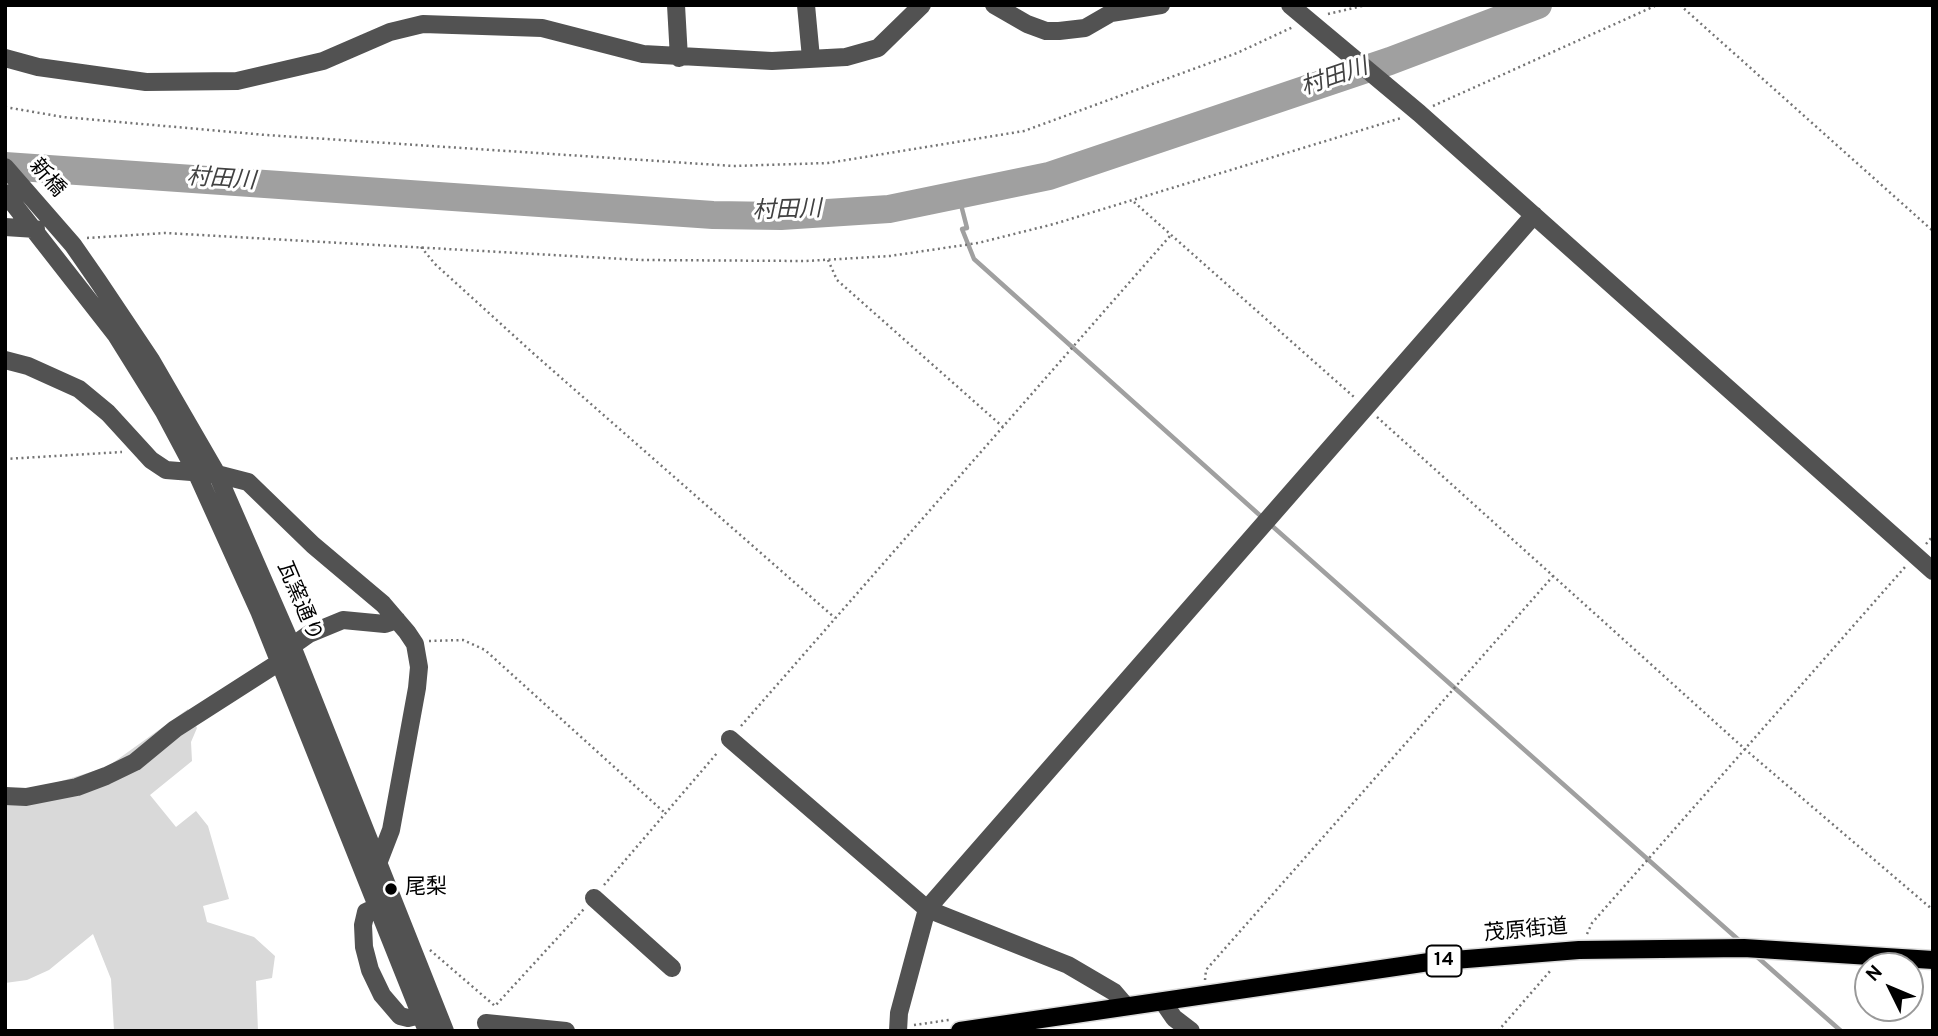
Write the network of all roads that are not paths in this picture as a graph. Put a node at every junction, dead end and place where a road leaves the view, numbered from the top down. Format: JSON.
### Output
{"nodes":[{"id":1,"x":676,"y":5,"type":"edge"},
{"id":2,"x":806,"y":5,"type":"edge"},
{"id":3,"x":922,"y":5,"type":"edge"},
{"id":4,"x":994,"y":5,"type":"edge"},
{"id":5,"x":1161,"y":5,"type":"edge"},
{"id":6,"x":1290,"y":5,"type":"edge"},
{"id":7,"x":5,"y":58,"type":"edge"},
{"id":8,"x":679,"y":58,"type":"junction"},
{"id":9,"x":811,"y":58,"type":"junction"},
{"id":10,"x":5,"y":167,"type":"edge"},
{"id":11,"x":5,"y":193,"type":"edge"},
{"id":12,"x":1534,"y":215,"type":"junction"},
{"id":13,"x":44,"y":224,"type":"junction"},
{"id":14,"x":5,"y":227,"type":"edge"},
{"id":15,"x":5,"y":360,"type":"edge"},
{"id":16,"x":197,"y":474,"type":"junction"},
{"id":17,"x":218,"y":474,"type":"junction"},
{"id":18,"x":1933,"y":571,"type":"edge"},
{"id":19,"x":397,"y":620,"type":"junction"},
{"id":20,"x":292,"y":646,"type":"junction"},
{"id":21,"x":278,"y":663,"type":"junction"},
{"id":22,"x":730,"y":739,"type":"road end"},
{"id":23,"x":5,"y":796,"type":"edge"},
{"id":24,"x":379,"y":861,"type":"junction"},
{"id":25,"x":594,"y":898,"type":"dead end"},
{"id":26,"x":379,"y":906,"type":"junction"},
{"id":27,"x":927,"y":909,"type":"junction"},
{"id":28,"x":1933,"y":960,"type":"edge"},
{"id":29,"x":672,"y":968,"type":"dead end"},
{"id":30,"x":1163,"y":1002,"type":"junction"},
{"id":31,"x":495,"y":1006,"type":"road end"},
{"id":32,"x":1126,"y":1006,"type":"junction"},
{"id":33,"x":424,"y":1023,"type":"edge"},
{"id":34,"x":485,"y":1027,"type":"edge"},
{"id":35,"x":445,"y":1031,"type":"edge"},
{"id":36,"x":566,"y":1031,"type":"edge"},
{"id":37,"x":898,"y":1031,"type":"edge"},
{"id":38,"x":960,"y":1031,"type":"edge"},
{"id":39,"x":1191,"y":1031,"type":"edge"}],
"edges":[{"from":1,"to":8,"type":"street"},
{"from":2,"to":9,"type":"street"},
{"from":3,"to":9,"type":"street"},
{"from":4,"to":5,"type":"street"},
{"from":6,"to":12,"type":"street"},
{"from":7,"to":8,"type":"street"},
{"from":8,"to":9,"type":"street"},
{"from":10,"to":13,"type":"street","name":"新橋"},
{"from":11,"to":13,"type":"street","name":"新橋"},
{"from":12,"to":18,"type":"street"},
{"from":12,"to":27,"type":"street"},
{"from":13,"to":14,"type":"street"},
{"from":13,"to":16,"type":"street","name":"瓦窯通り"},
{"from":13,"to":17,"type":"street","name":"瓦窯通り"},
{"from":15,"to":16,"type":"street"},
{"from":16,"to":17,"type":"street"},
{"from":16,"to":21,"type":"street","name":"瓦窯通り"},
{"from":17,"to":19,"type":"street"},
{"from":17,"to":20,"type":"street","name":"瓦窯通り"},
{"from":19,"to":20,"type":"street"},
{"from":19,"to":24,"type":"street"},
{"from":20,"to":24,"type":"street","name":"瓦窯通り"},
{"from":21,"to":23,"type":"street"},
{"from":21,"to":26,"type":"street","name":"瓦窯通り"},
{"from":22,"to":27,"type":"street"},
{"from":24,"to":35,"type":"street","name":"瓦窯通り"},
{"from":25,"to":29,"type":"street"},
{"from":26,"to":33,"type":"street","name":"瓦窯通り"},
{"from":26,"to":33,"type":"street"},
{"from":27,"to":32,"type":"street"},
{"from":27,"to":37,"type":"street"},
{"from":28,"to":30,"type":"main road","name":"茂原街道","number":"14"},
{"from":30,"to":32,"type":"main road","name":"茂原街道","number":"14"},
{"from":30,"to":39,"type":"street"},
{"from":31,"to":34,"type":"street"},
{"from":32,"to":38,"type":"main road","name":"茂原街道","number":"14"},
{"from":34,"to":36,"type":"street"}]}
